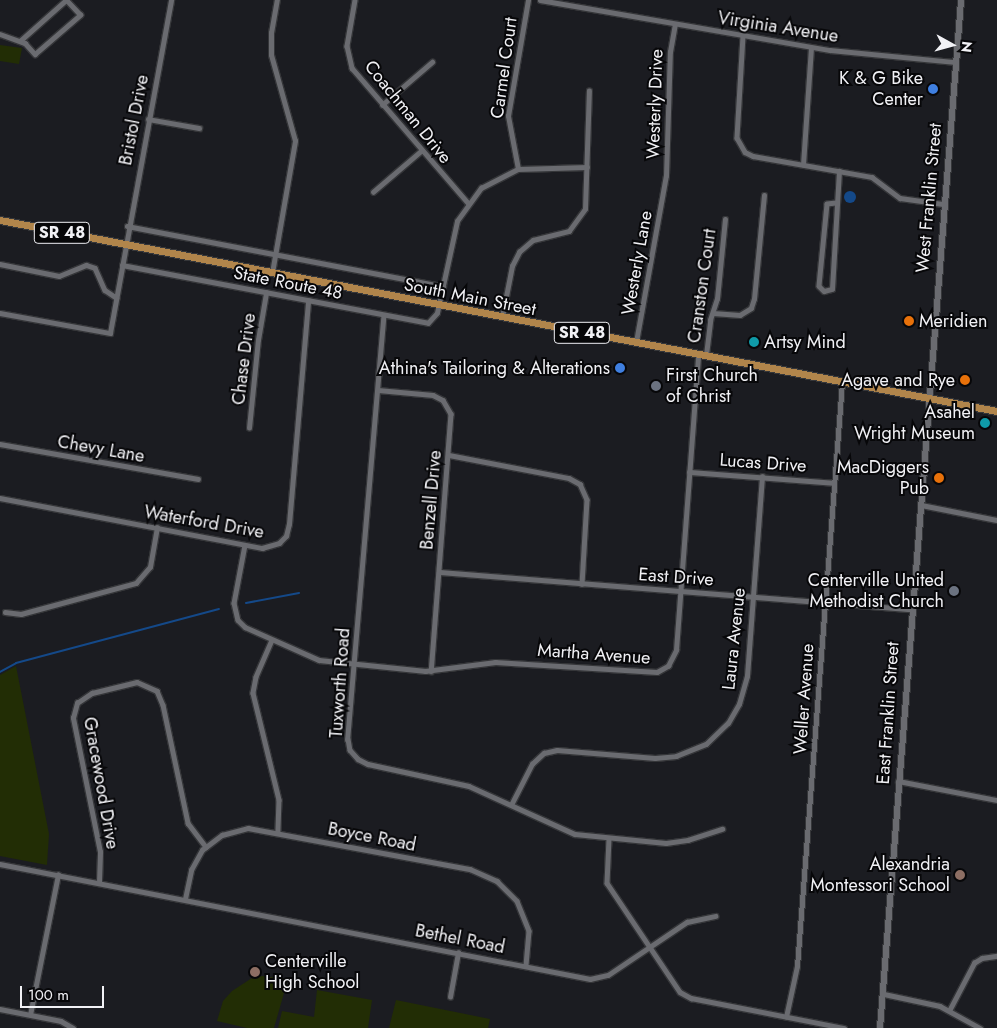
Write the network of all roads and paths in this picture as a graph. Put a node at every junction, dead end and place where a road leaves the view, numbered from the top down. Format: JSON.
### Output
{"nodes":[{"id":1,"x":66,"y":0,"type":"edge"},
{"id":2,"x":171,"y":0,"type":"edge"},
{"id":3,"x":277,"y":0,"type":"edge"},
{"id":4,"x":354,"y":0,"type":"edge"},
{"id":5,"x":528,"y":0,"type":"edge"},
{"id":6,"x":540,"y":0,"type":"edge"},
{"id":7,"x":961,"y":0,"type":"edge"},
{"id":8,"x":675,"y":24,"type":"junction"},
{"id":9,"x":0,"y":34,"type":"edge"},
{"id":10,"x":742,"y":36,"type":"junction"},
{"id":11,"x":20,"y":41,"type":"junction"},
{"id":12,"x":811,"y":48,"type":"junction"},
{"id":13,"x":432,"y":62,"type":"dead end"},
{"id":14,"x":955,"y":62,"type":"junction"},
{"id":15,"x":589,"y":91,"type":"dead end"},
{"id":16,"x":382,"y":104,"type":"junction"},
{"id":17,"x":148,"y":119,"type":"junction"},
{"id":18,"x":199,"y":128,"type":"dead end"},
{"id":19,"x":421,"y":151,"type":"junction"},
{"id":20,"x":803,"y":165,"type":"junction"},
{"id":21,"x":587,"y":167,"type":"junction"},
{"id":22,"x":518,"y":169,"type":"junction"},
{"id":23,"x":839,"y":171,"type":"junction"},
{"id":24,"x":665,"y":186,"type":"joint"},
{"id":25,"x":373,"y":192,"type":"dead end"},
{"id":26,"x":764,"y":195,"type":"dead end"},
{"id":27,"x":836,"y":202,"type":"junction"},
{"id":28,"x":468,"y":203,"type":"junction"},
{"id":29,"x":943,"y":204,"type":"junction"},
{"id":30,"x":725,"y":218,"type":"dead end"},
{"id":31,"x":0,"y":220,"type":"edge"},
{"id":32,"x":127,"y":226,"type":"junction"},
{"id":33,"x":124,"y":246,"type":"junction"},
{"id":34,"x":275,"y":254,"type":"junction"},
{"id":35,"x":0,"y":264,"type":"edge"},
{"id":36,"x":122,"y":265,"type":"junction"},
{"id":37,"x":272,"y":274,"type":"junction"},
{"id":38,"x":443,"y":286,"type":"junction"},
{"id":39,"x":266,"y":293,"type":"junction"},
{"id":40,"x":117,"y":298,"type":"junction"},
{"id":41,"x":308,"y":301,"type":"junction"},
{"id":42,"x":438,"y":306,"type":"junction"},
{"id":43,"x":0,"y":312,"type":"edge"},
{"id":44,"x":713,"y":313,"type":"junction"},
{"id":45,"x":384,"y":315,"type":"junction"},
{"id":46,"x":502,"y":318,"type":"junction"},
{"id":47,"x":636,"y":344,"type":"junction"},
{"id":48,"x":702,"y":356,"type":"junction"},
{"id":49,"x":842,"y":382,"type":"junction"},
{"id":50,"x":378,"y":390,"type":"junction"},
{"id":51,"x":928,"y":399,"type":"junction"},
{"id":52,"x":997,"y":411,"type":"edge"},
{"id":53,"x":249,"y":428,"type":"dead end"},
{"id":54,"x":0,"y":444,"type":"edge"},
{"id":55,"x":449,"y":455,"type":"junction"},
{"id":56,"x":689,"y":472,"type":"junction"},
{"id":57,"x":762,"y":477,"type":"junction"},
{"id":58,"x":198,"y":479,"type":"dead end"},
{"id":59,"x":834,"y":483,"type":"junction"},
{"id":60,"x":0,"y":498,"type":"edge"},
{"id":61,"x":919,"y":505,"type":"junction"},
{"id":62,"x":997,"y":520,"type":"edge"},
{"id":63,"x":157,"y":528,"type":"junction"},
{"id":64,"x":245,"y":544,"type":"junction"},
{"id":65,"x":439,"y":572,"type":"junction"},
{"id":66,"x":582,"y":584,"type":"junction"},
{"id":67,"x":680,"y":591,"type":"junction"},
{"id":68,"x":753,"y":597,"type":"junction"},
{"id":69,"x":825,"y":602,"type":"junction"},
{"id":70,"x":912,"y":608,"type":"junction"},
{"id":71,"x":5,"y":612,"type":"dead end"},
{"id":72,"x":272,"y":640,"type":"junction"},
{"id":73,"x":354,"y":665,"type":"junction"},
{"id":74,"x":431,"y":671,"type":"junction"},
{"id":75,"x":898,"y":781,"type":"junction"},
{"id":76,"x":997,"y":800,"type":"edge"},
{"id":77,"x":511,"y":805,"type":"junction"},
{"id":78,"x":722,"y":829,"type":"dead end"},
{"id":79,"x":278,"y":832,"type":"junction"},
{"id":80,"x":609,"y":838,"type":"junction"},
{"id":81,"x":206,"y":847,"type":"junction"},
{"id":82,"x":0,"y":864,"type":"edge"},
{"id":83,"x":58,"y":875,"type":"junction"},
{"id":84,"x":99,"y":882,"type":"junction"},
{"id":85,"x":185,"y":899,"type":"junction"},
{"id":86,"x":715,"y":916,"type":"dead end"},
{"id":87,"x":649,"y":948,"type":"junction"},
{"id":88,"x":458,"y":953,"type":"junction"},
{"id":89,"x":997,"y":956,"type":"edge"},
{"id":90,"x":526,"y":966,"type":"junction"},
{"id":91,"x":884,"y":994,"type":"junction"},
{"id":92,"x":450,"y":997,"type":"dead end"},
{"id":93,"x":0,"y":1009,"type":"edge"},
{"id":94,"x":950,"y":1010,"type":"junction"},
{"id":95,"x":30,"y":1015,"type":"junction"},
{"id":96,"x":786,"y":1017,"type":"junction"},
{"id":97,"x":73,"y":1028,"type":"edge"},
{"id":98,"x":844,"y":1028,"type":"edge"},
{"id":99,"x":880,"y":1028,"type":"edge"},
{"id":100,"x":978,"y":1028,"type":"edge"}],
"edges":[{"from":1,"to":11,"type":"street"},
{"from":1,"to":11,"type":"street"},
{"from":2,"to":17,"type":"street","name":"Bristol Drive"},
{"from":3,"to":34,"type":"street"},
{"from":4,"to":16,"type":"street","name":"Coachman Drive"},
{"from":5,"to":22,"type":"street","name":"Carmel Court"},
{"from":6,"to":8,"type":"street","name":"Virginia Avenue"},
{"from":7,"to":14,"type":"street","name":"West Franklin Street"},
{"from":8,"to":10,"type":"street","name":"Virginia Avenue"},
{"from":8,"to":24,"type":"street","name":"Westerly Drive"},
{"from":9,"to":11,"type":"street"},
{"from":10,"to":12,"type":"street","name":"Virginia Avenue"},
{"from":10,"to":20,"type":"street"},
{"from":12,"to":14,"type":"street","name":"Virginia Avenue"},
{"from":12,"to":20,"type":"street"},
{"from":13,"to":16,"type":"street"},
{"from":14,"to":29,"type":"street","name":"West Franklin Street"},
{"from":15,"to":21,"type":"street"},
{"from":16,"to":19,"type":"street","name":"Coachman Drive"},
{"from":17,"to":18,"type":"street"},
{"from":17,"to":32,"type":"street","name":"Bristol Drive"},
{"from":19,"to":25,"type":"street"},
{"from":19,"to":28,"type":"street","name":"Coachman Drive"},
{"from":20,"to":23,"type":"street"},
{"from":21,"to":22,"type":"street"},
{"from":21,"to":46,"type":"street"},
{"from":22,"to":28,"type":"street"},
{"from":23,"to":27,"type":"street"},
{"from":23,"to":29,"type":"street"},
{"from":24,"to":47,"type":"street","name":"Westerly Lane"},
{"from":26,"to":44,"type":"street"},
{"from":27,"to":27,"type":"street"},
{"from":28,"to":38,"type":"street"},
{"from":29,"to":51,"type":"street","name":"West Franklin Street"},
{"from":30,"to":44,"type":"street","name":"Cranston Court"},
{"from":31,"to":33,"type":"main road","number":"SR 48"},
{"from":32,"to":33,"type":"street","name":"Bristol Drive"},
{"from":32,"to":34,"type":"street","name":"South Main Street"},
{"from":33,"to":36,"type":"street","name":"Bristol Drive"},
{"from":33,"to":37,"type":"main road","name":"South Main Street","number":"SR 48"},
{"from":34,"to":37,"type":"street"},
{"from":34,"to":38,"type":"street","name":"South Main Street"},
{"from":35,"to":40,"type":"street"},
{"from":36,"to":39,"type":"street","name":"State Route 48"},
{"from":36,"to":40,"type":"street","name":"Bristol Drive"},
{"from":37,"to":42,"type":"main road","name":"South Main Street","number":"SR 48"},
{"from":38,"to":42,"type":"street"},
{"from":39,"to":41,"type":"street","name":"State Route 48"},
{"from":39,"to":53,"type":"street","name":"Chase Drive"},
{"from":40,"to":43,"type":"street","name":"Bristol Drive"},
{"from":41,"to":45,"type":"street","name":"State Route 48"},
{"from":41,"to":64,"type":"street","name":"Waterford Drive"},
{"from":42,"to":45,"type":"street","name":"State Route 48"},
{"from":42,"to":46,"type":"main road","name":"South Main Street","number":"SR 48"},
{"from":44,"to":48,"type":"street","name":"Cranston Court"},
{"from":45,"to":50,"type":"street","name":"Tuxworth Road"},
{"from":46,"to":47,"type":"main road","name":"South Main Street","number":"SR 48"},
{"from":47,"to":48,"type":"main road","name":"South Main Street","number":"SR 48"},
{"from":48,"to":49,"type":"main road","name":"South Main Street","number":"SR 48"},
{"from":48,"to":56,"type":"street","name":"Martha Avenue"},
{"from":49,"to":51,"type":"main road","name":"South Main Street","number":"SR 48"},
{"from":49,"to":59,"type":"street","name":"Weller Avenue"},
{"from":50,"to":55,"type":"street","name":"Benzell Drive"},
{"from":50,"to":73,"type":"street","name":"Tuxworth Road"},
{"from":51,"to":52,"type":"main road","number":"SR 48"},
{"from":51,"to":61,"type":"street","name":"East Franklin Street"},
{"from":54,"to":58,"type":"street","name":"Chevy Lane"},
{"from":55,"to":65,"type":"street","name":"Benzell Drive"},
{"from":55,"to":66,"type":"street"},
{"from":56,"to":57,"type":"street","name":"Lucas Drive"},
{"from":56,"to":67,"type":"street","name":"Martha Avenue"},
{"from":57,"to":59,"type":"street","name":"Lucas Drive"},
{"from":57,"to":68,"type":"street","name":"Laura Avenue"},
{"from":59,"to":69,"type":"street","name":"Weller Avenue"},
{"from":60,"to":63,"type":"street","name":"Waterford Drive"},
{"from":61,"to":62,"type":"street"},
{"from":61,"to":70,"type":"street","name":"East Franklin Street"},
{"from":63,"to":64,"type":"street","name":"Waterford Drive"},
{"from":63,"to":71,"type":"street"},
{"from":64,"to":72,"type":"street","name":"Martha Avenue"},
{"from":65,"to":66,"type":"street","name":"East Drive"},
{"from":65,"to":74,"type":"street","name":"Benzell Drive"},
{"from":66,"to":67,"type":"street","name":"East Drive"},
{"from":67,"to":68,"type":"street","name":"East Drive"},
{"from":67,"to":74,"type":"street","name":"Martha Avenue"},
{"from":68,"to":69,"type":"street","name":"East Drive"},
{"from":68,"to":77,"type":"street","name":"Laura Avenue"},
{"from":69,"to":70,"type":"street","name":"East Drive"},
{"from":69,"to":96,"type":"street","name":"Weller Avenue"},
{"from":70,"to":75,"type":"street","name":"East Franklin Street"},
{"from":72,"to":73,"type":"street","name":"Martha Avenue"},
{"from":72,"to":79,"type":"street"},
{"from":73,"to":74,"type":"street","name":"Martha Avenue"},
{"from":73,"to":77,"type":"street","name":"Tuxworth Road"},
{"from":75,"to":76,"type":"street"},
{"from":75,"to":91,"type":"street","name":"East Franklin Street"},
{"from":77,"to":80,"type":"street","name":"Tuxworth Road"},
{"from":78,"to":80,"type":"street","name":"Tuxworth Road"},
{"from":79,"to":81,"type":"street","name":"Boyce Road"},
{"from":79,"to":90,"type":"street","name":"Boyce Road"},
{"from":80,"to":87,"type":"street"},
{"from":81,"to":84,"type":"street","name":"Gracewood Drive"},
{"from":81,"to":85,"type":"street","name":"Boyce Road"},
{"from":82,"to":83,"type":"street","name":"Bethel Road"},
{"from":83,"to":84,"type":"street","name":"Bethel Road"},
{"from":83,"to":95,"type":"street"},
{"from":84,"to":85,"type":"street","name":"Bethel Road"},
{"from":85,"to":88,"type":"street","name":"Bethel Road"},
{"from":86,"to":87,"type":"street","name":"Bethel Road"},
{"from":87,"to":90,"type":"street","name":"Bethel Road"},
{"from":87,"to":96,"type":"street"},
{"from":88,"to":90,"type":"street","name":"Bethel Road"},
{"from":88,"to":92,"type":"street"},
{"from":89,"to":94,"type":"street"},
{"from":91,"to":94,"type":"street"},
{"from":91,"to":99,"type":"street","name":"East Franklin Street"},
{"from":93,"to":95,"type":"street"},
{"from":94,"to":100,"type":"street"},
{"from":95,"to":97,"type":"street"},
{"from":96,"to":98,"type":"street"}]}
